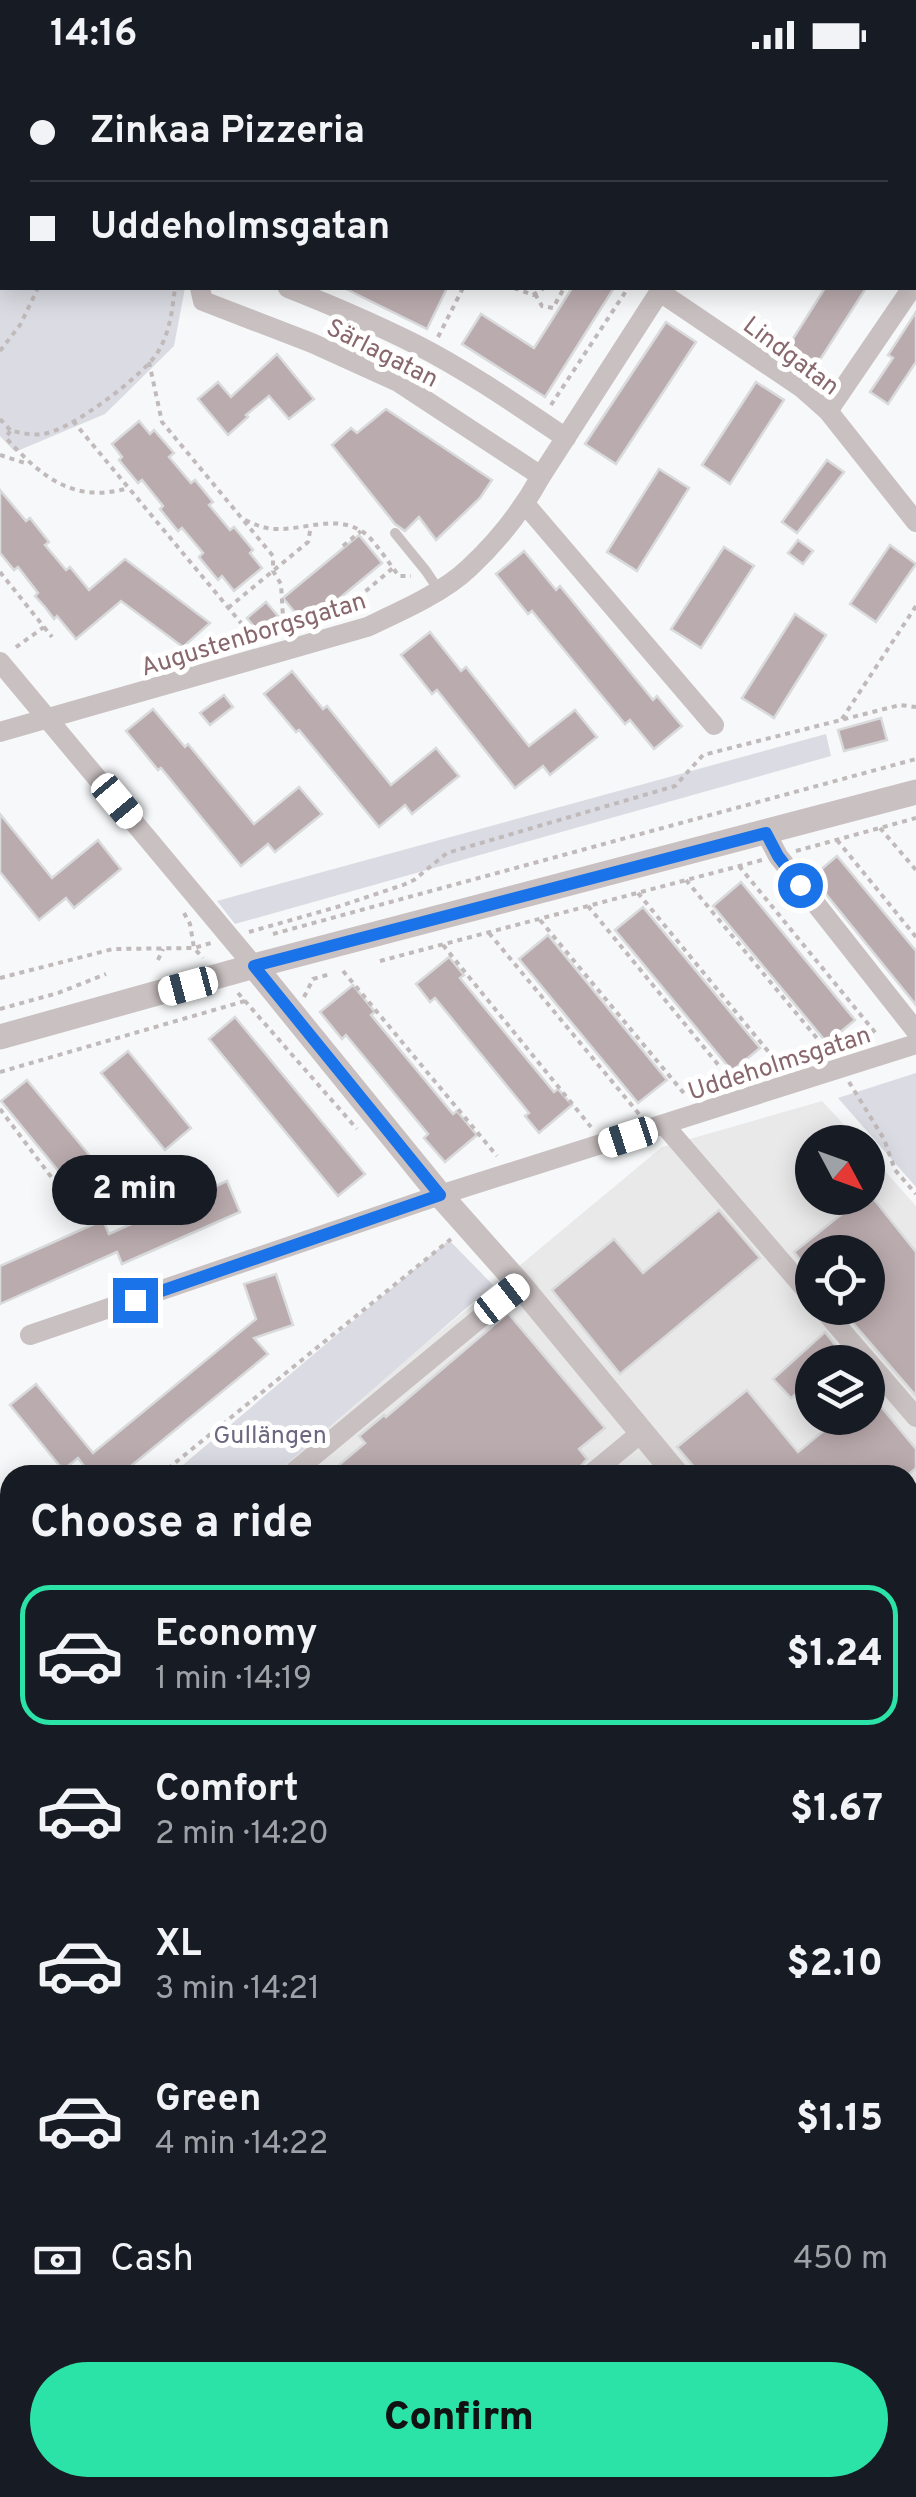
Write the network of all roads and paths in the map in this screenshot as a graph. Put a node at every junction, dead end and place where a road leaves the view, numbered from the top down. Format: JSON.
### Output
{"nodes":[{"id":1,"x":38,"y":290,"type":"edge"},
{"id":2,"x":174,"y":290,"type":"edge"},
{"id":3,"x":200,"y":290,"type":"edge"},
{"id":4,"x":293,"y":290,"type":"edge"},
{"id":5,"x":462,"y":290,"type":"edge"},
{"id":6,"x":521,"y":290,"type":"edge"},
{"id":7,"x":541,"y":290,"type":"edge"},
{"id":8,"x":563,"y":290,"type":"edge"},
{"id":9,"x":627,"y":290,"type":"edge"},
{"id":10,"x":661,"y":290,"type":"edge"},
{"id":11,"x":911,"y":290,"type":"edge"},
{"id":12,"x":535,"y":294,"type":"junction"},
{"id":13,"x":0,"y":350,"type":"edge"},
{"id":14,"x":430,"y":352,"type":"junction"},
{"id":15,"x":150,"y":362,"type":"junction"},
{"id":16,"x":828,"y":411,"type":"junction"},
{"id":17,"x":0,"y":420,"type":"edge"},
{"id":18,"x":73,"y":421,"type":"junction"},
{"id":19,"x":541,"y":421,"type":"junction"},
{"id":20,"x":10,"y":431,"type":"junction"},
{"id":21,"x":566,"y":438,"type":"junction"},
{"id":22,"x":0,"y":456,"type":"edge"},
{"id":23,"x":30,"y":464,"type":"junction"},
{"id":24,"x":542,"y":476,"type":"junction"},
{"id":25,"x":129,"y":488,"type":"junction"},
{"id":26,"x":525,"y":504,"type":"junction"},
{"id":27,"x":242,"y":519,"type":"junction"},
{"id":28,"x":916,"y":522,"type":"edge"},
{"id":29,"x":311,"y":526,"type":"junction"},
{"id":30,"x":360,"y":531,"type":"junction"},
{"id":31,"x":396,"y":534,"type":"dead end"},
{"id":32,"x":343,"y":546,"type":"dead end"},
{"id":33,"x":393,"y":568,"type":"junction"},
{"id":34,"x":273,"y":571,"type":"junction"},
{"id":35,"x":2,"y":577,"type":"edge"},
{"id":36,"x":434,"y":583,"type":"junction"},
{"id":37,"x":367,"y":590,"type":"junction"},
{"id":38,"x":373,"y":598,"type":"dead end"},
{"id":39,"x":916,"y":606,"type":"edge"},
{"id":40,"x":228,"y":608,"type":"junction"},
{"id":41,"x":332,"y":619,"type":"dead end"},
{"id":42,"x":44,"y":627,"type":"junction"},
{"id":43,"x":52,"y":637,"type":"dead end"},
{"id":44,"x":277,"y":653,"type":"junction"},
{"id":45,"x":0,"y":660,"type":"edge"},
{"id":46,"x":916,"y":707,"type":"edge"},
{"id":47,"x":48,"y":720,"type":"junction"},
{"id":48,"x":842,"y":720,"type":"junction"},
{"id":49,"x":714,"y":725,"type":"dead end"},
{"id":50,"x":0,"y":732,"type":"edge"},
{"id":51,"x":916,"y":759,"type":"edge"},
{"id":52,"x":916,"y":792,"type":"edge"},
{"id":53,"x":916,"y":818,"type":"edge"},
{"id":54,"x":880,"y":828,"type":"junction"},
{"id":55,"x":837,"y":840,"type":"junction"},
{"id":56,"x":772,"y":844,"type":"junction"},
{"id":57,"x":739,"y":866,"type":"junction"},
{"id":58,"x":916,"y":870,"type":"edge"},
{"id":59,"x":686,"y":880,"type":"junction"},
{"id":60,"x":638,"y":893,"type":"junction"},
{"id":61,"x":588,"y":906,"type":"junction"},
{"id":62,"x":540,"y":919,"type":"junction"},
{"id":63,"x":488,"y":932,"type":"junction"},
{"id":64,"x":273,"y":934,"type":"dead end"},
{"id":65,"x":231,"y":937,"type":"junction"},
{"id":66,"x":916,"y":937,"type":"edge"},
{"id":67,"x":442,"y":945,"type":"junction"},
{"id":68,"x":163,"y":949,"type":"junction"},
{"id":69,"x":158,"y":960,"type":"dead end"},
{"id":70,"x":380,"y":961,"type":"dead end"},
{"id":71,"x":254,"y":966,"type":"junction"},
{"id":72,"x":343,"y":971,"type":"dead end"},
{"id":73,"x":106,"y":974,"type":"dead end"},
{"id":74,"x":0,"y":978,"type":"edge"},
{"id":75,"x":246,"y":1001,"type":"dead end"},
{"id":76,"x":0,"y":1009,"type":"edge"},
{"id":77,"x":916,"y":1030,"type":"edge"},
{"id":78,"x":0,"y":1037,"type":"edge"},
{"id":79,"x":880,"y":1040,"type":"dead end"},
{"id":80,"x":916,"y":1044,"type":"edge"},
{"id":81,"x":841,"y":1068,"type":"junction"},
{"id":82,"x":784,"y":1071,"type":"dead end"},
{"id":83,"x":0,"y":1072,"type":"edge"},
{"id":84,"x":736,"y":1086,"type":"dead end"},
{"id":85,"x":690,"y":1101,"type":"dead end"},
{"id":86,"x":0,"y":1109,"type":"edge"},
{"id":87,"x":641,"y":1117,"type":"dead end"},
{"id":88,"x":665,"y":1126,"type":"junction"},
{"id":89,"x":595,"y":1132,"type":"dead end"},
{"id":90,"x":502,"y":1162,"type":"dead end"},
{"id":91,"x":54,"y":1182,"type":"dead end"},
{"id":92,"x":916,"y":1194,"type":"edge"},
{"id":93,"x":440,"y":1195,"type":"junction"},
{"id":94,"x":451,"y":1238,"type":"dead end"},
{"id":95,"x":795,"y":1277,"type":"edge"},
{"id":96,"x":520,"y":1285,"type":"junction"},
{"id":97,"x":837,"y":1325,"type":"edge"},
{"id":98,"x":30,"y":1335,"type":"dead end"},
{"id":99,"x":916,"y":1417,"type":"edge"},
{"id":100,"x":642,"y":1432,"type":"junction"},
{"id":101,"x":172,"y":1465,"type":"edge"},
{"id":102,"x":303,"y":1465,"type":"edge"},
{"id":103,"x":602,"y":1465,"type":"edge"},
{"id":104,"x":669,"y":1465,"type":"edge"}],
"edges":[{"from":1,"to":13,"type":"path"},
{"from":2,"to":15,"type":"path"},
{"from":3,"to":24,"type":"street","name":"Särlagatan"},
{"from":4,"to":14,"type":"street","name":"Särlagatan"},
{"from":5,"to":14,"type":"path"},
{"from":6,"to":12,"type":"path"},
{"from":7,"to":12,"type":"path"},
{"from":8,"to":12,"type":"path"},
{"from":9,"to":19,"type":"path"},
{"from":10,"to":16,"type":"street","name":"Lindgatan"},
{"from":10,"to":21,"type":"street","name":"Augustenborgsgatan"},
{"from":11,"to":16,"type":"street"},
{"from":14,"to":19,"type":"street","name":"Särlagatan"},
{"from":15,"to":18,"type":"path"},
{"from":15,"to":27,"type":"path"},
{"from":16,"to":28,"type":"street","name":"Lindgatan"},
{"from":17,"to":20,"type":"path"},
{"from":18,"to":20,"type":"path"},
{"from":18,"to":25,"type":"path"},
{"from":19,"to":21,"type":"street","name":"Särlagatan"},
{"from":20,"to":23,"type":"path"},
{"from":21,"to":24,"type":"street","name":"Augustenborgsgatan"},
{"from":22,"to":23,"type":"path"},
{"from":23,"to":25,"type":"path"},
{"from":24,"to":26,"type":"street","name":"Augustenborgsgatan"},
{"from":25,"to":40,"type":"path"},
{"from":26,"to":36,"type":"street","name":"Augustenborgsgatan"},
{"from":26,"to":49,"type":"street"},
{"from":27,"to":29,"type":"path"},
{"from":27,"to":34,"type":"path"},
{"from":29,"to":30,"type":"path"},
{"from":29,"to":34,"type":"path"},
{"from":30,"to":32,"type":"path"},
{"from":30,"to":33,"type":"path"},
{"from":31,"to":36,"type":"lane"},
{"from":33,"to":36,"type":"path"},
{"from":33,"to":37,"type":"path"},
{"from":34,"to":40,"type":"path"},
{"from":34,"to":44,"type":"path"},
{"from":35,"to":42,"type":"path"},
{"from":36,"to":44,"type":"street","name":"Augustenborgsgatan"},
{"from":37,"to":38,"type":"path"},
{"from":37,"to":41,"type":"path"},
{"from":39,"to":48,"type":"path"},
{"from":40,"to":44,"type":"path"},
{"from":42,"to":43,"type":"path"},
{"from":42,"to":45,"type":"path"},
{"from":44,"to":47,"type":"street","name":"Augustenborgsgatan"},
{"from":45,"to":47,"type":"street"},
{"from":46,"to":48,"type":"path"},
{"from":47,"to":50,"type":"street","name":"Augustenborgsgatan"},
{"from":47,"to":65,"type":"street"},
{"from":48,"to":65,"type":"path"},
{"from":51,"to":64,"type":"path"},
{"from":52,"to":56,"type":"street"},
{"from":53,"to":54,"type":"path"},
{"from":54,"to":55,"type":"path"},
{"from":54,"to":58,"type":"path"},
{"from":55,"to":56,"type":"path"},
{"from":55,"to":66,"type":"path"},
{"from":56,"to":57,"type":"path"},
{"from":56,"to":71,"type":"street"},
{"from":56,"to":77,"type":"street"},
{"from":57,"to":59,"type":"path"},
{"from":57,"to":79,"type":"path"},
{"from":59,"to":60,"type":"path"},
{"from":59,"to":81,"type":"path"},
{"from":60,"to":61,"type":"path"},
{"from":60,"to":82,"type":"path"},
{"from":61,"to":62,"type":"path"},
{"from":61,"to":84,"type":"path"},
{"from":62,"to":63,"type":"path"},
{"from":62,"to":85,"type":"path"},
{"from":63,"to":67,"type":"path"},
{"from":63,"to":87,"type":"path"},
{"from":65,"to":68,"type":"path"},
{"from":65,"to":71,"type":"street"},
{"from":67,"to":70,"type":"path"},
{"from":67,"to":89,"type":"path"},
{"from":68,"to":69,"type":"path"},
{"from":68,"to":74,"type":"path"},
{"from":71,"to":78,"type":"street"},
{"from":71,"to":93,"type":"street"},
{"from":72,"to":90,"type":"path"},
{"from":73,"to":76,"type":"path"},
{"from":75,"to":83,"type":"path"},
{"from":80,"to":81,"type":"street","name":"Uddeholmsgatan"},
{"from":81,"to":88,"type":"street","name":"Uddeholmsgatan"},
{"from":81,"to":92,"type":"path"},
{"from":86,"to":91,"type":"path"},
{"from":88,"to":93,"type":"street","name":"Uddeholmsgatan"},
{"from":88,"to":95,"type":"street"},
{"from":93,"to":96,"type":"street"},
{"from":93,"to":98,"type":"street","name":"Uddeholmsgatan"},
{"from":94,"to":101,"type":"path"},
{"from":96,"to":100,"type":"street"},
{"from":96,"to":102,"type":"street"},
{"from":97,"to":99,"type":"street"},
{"from":100,"to":103,"type":"street"},
{"from":100,"to":104,"type":"street"}]}
